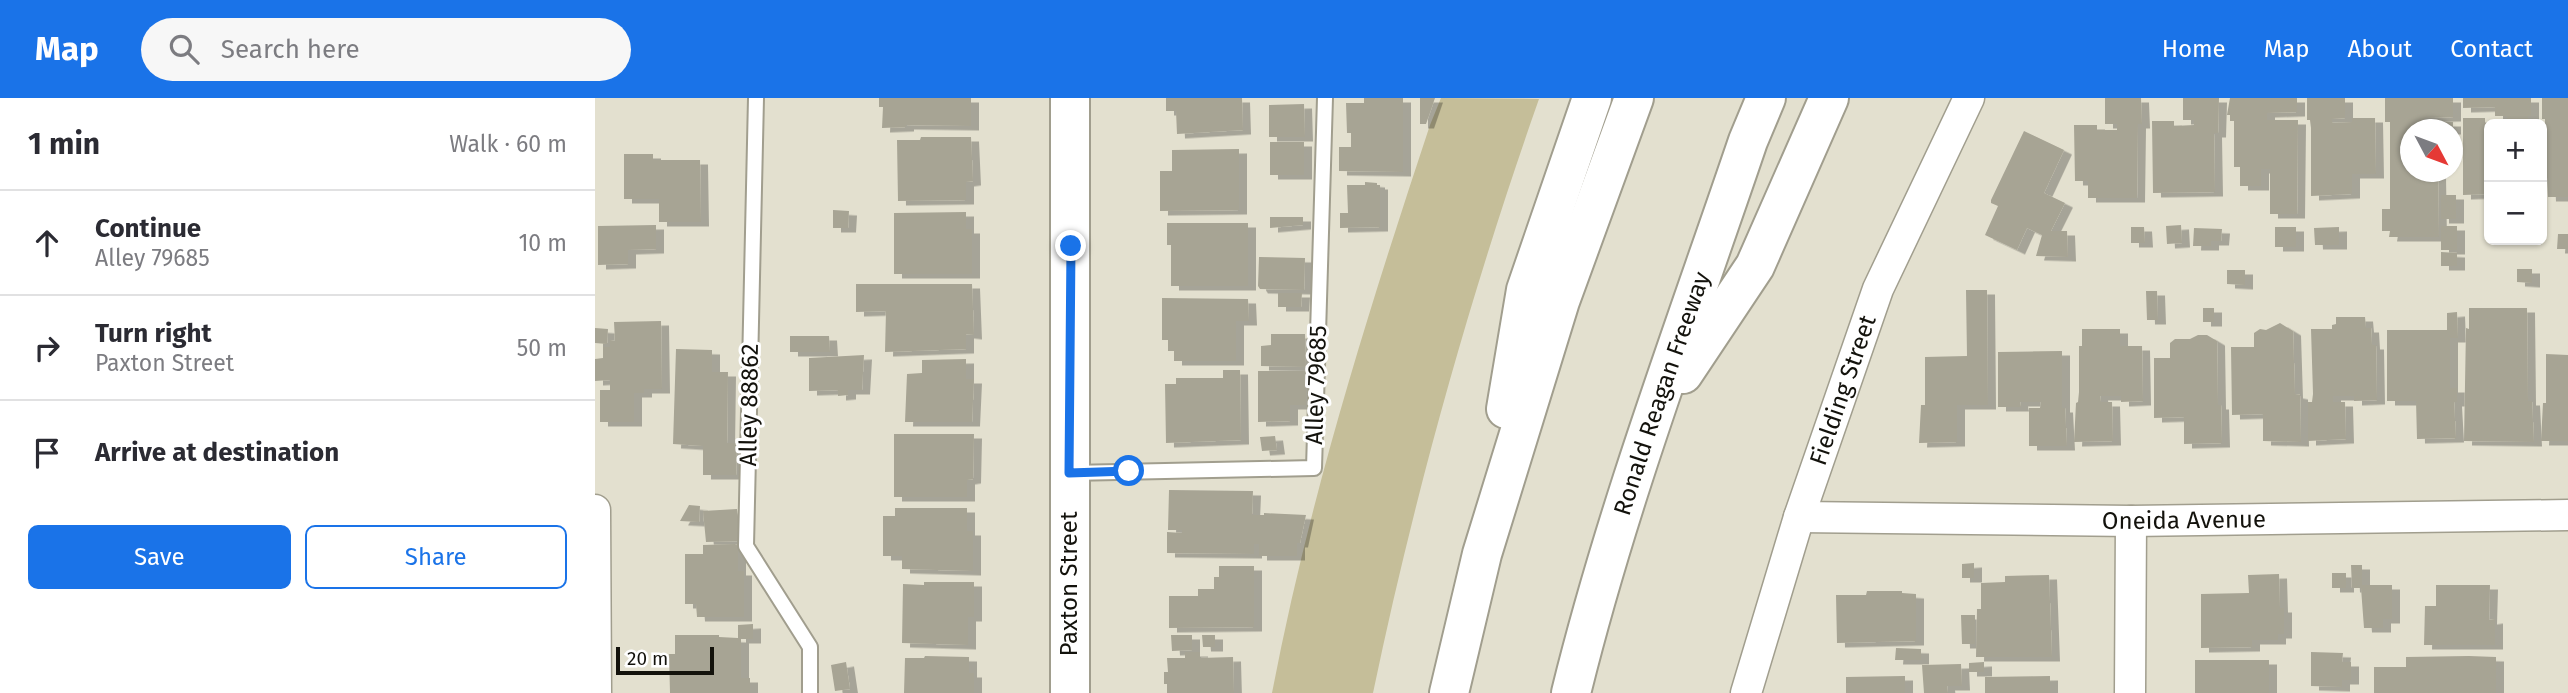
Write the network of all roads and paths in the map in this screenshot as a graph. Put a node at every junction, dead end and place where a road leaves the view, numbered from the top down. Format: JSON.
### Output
{"nodes":[{"id":1,"x":756,"y":98,"type":"edge"},
{"id":2,"x":1070,"y":98,"type":"edge"},
{"id":3,"x":1325,"y":98,"type":"edge"},
{"id":4,"x":1592,"y":98,"type":"edge"},
{"id":5,"x":1634,"y":98,"type":"edge"},
{"id":6,"x":1766,"y":98,"type":"edge"},
{"id":7,"x":1829,"y":98,"type":"edge"},
{"id":8,"x":1969,"y":98,"type":"edge"},
{"id":9,"x":1654,"y":418,"type":"junction"},
{"id":10,"x":1069,"y":473,"type":"junction"},
{"id":11,"x":595,"y":510,"type":"edge"},
{"id":12,"x":2568,"y":515,"type":"edge"},
{"id":13,"x":1799,"y":517,"type":"junction"},
{"id":14,"x":2131,"y":520,"type":"junction"},
{"id":15,"x":1482,"y":554,"type":"junction"},
{"id":16,"x":596,"y":693,"type":"edge"},
{"id":17,"x":810,"y":693,"type":"edge"},
{"id":18,"x":1070,"y":693,"type":"edge"},
{"id":19,"x":1449,"y":693,"type":"edge"},
{"id":20,"x":1571,"y":693,"type":"edge"},
{"id":21,"x":1747,"y":693,"type":"edge"},
{"id":22,"x":2130,"y":693,"type":"edge"}],
"edges":[{"from":1,"to":17,"type":"lane","name":"Alley 88862"},
{"from":2,"to":10,"type":"main road","name":"Paxton Street"},
{"from":3,"to":10,"type":"lane","name":"Alley 79685"},
{"from":4,"to":15,"type":"main road"},
{"from":5,"to":15,"type":"main road"},
{"from":6,"to":9,"type":"main road","name":"Ronald Reagan Freeway"},
{"from":7,"to":9,"type":"main road"},
{"from":8,"to":13,"type":"street","name":"Fielding Street"},
{"from":9,"to":20,"type":"main road","name":"Ronald Reagan Freeway"},
{"from":10,"to":18,"type":"main road","name":"Paxton Street"},
{"from":11,"to":16,"type":"street"},
{"from":12,"to":14,"type":"street","name":"Oneida Avenue"},
{"from":13,"to":14,"type":"street","name":"Oneida Avenue"},
{"from":13,"to":21,"type":"street","name":"Fielding Street"},
{"from":14,"to":22,"type":"street"},
{"from":15,"to":19,"type":"main road"}]}
